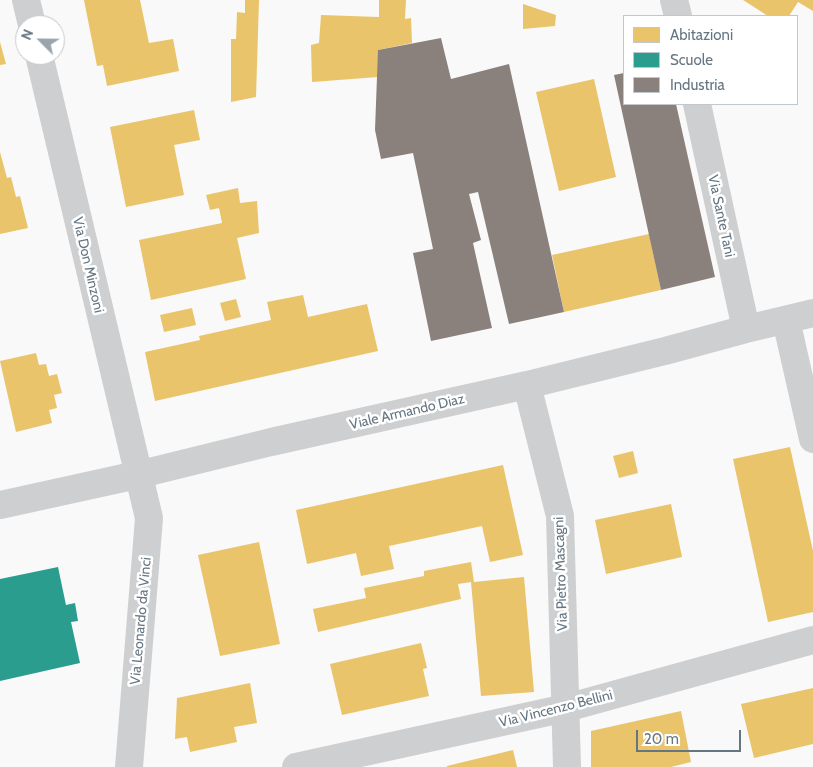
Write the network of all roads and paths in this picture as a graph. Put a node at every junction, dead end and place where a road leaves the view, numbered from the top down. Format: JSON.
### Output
{"nodes":[{"id":1,"x":26,"y":0,"type":"edge"},
{"id":2,"x":674,"y":0,"type":"edge"},
{"id":3,"x":30,"y":15,"type":"edge"},
{"id":4,"x":678,"y":15,"type":"edge"},
{"id":5,"x":41,"y":65,"type":"edge"},
{"id":6,"x":697,"y":105,"type":"edge"},
{"id":7,"x":813,"y":313,"type":"edge"},
{"id":8,"x":786,"y":320,"type":"junction"},
{"id":9,"x":746,"y":329,"type":"junction"},
{"id":10,"x":528,"y":385,"type":"junction"},
{"id":11,"x":813,"y":438,"type":"edge"},
{"id":12,"x":138,"y":475,"type":"junction"},
{"id":13,"x":0,"y":505,"type":"edge"},
{"id":14,"x":813,"y":640,"type":"edge"},
{"id":15,"x":566,"y":708,"type":"junction"},
{"id":16,"x":396,"y":756,"type":"edge"},
{"id":17,"x":129,"y":767,"type":"edge"},
{"id":18,"x":296,"y":767,"type":"edge"},
{"id":19,"x":566,"y":767,"type":"edge"}],
"edges":[{"from":1,"to":3,"type":"street"},
{"from":2,"to":4,"type":"street"},
{"from":5,"to":12,"type":"street","name":"Via Don Minzoni"},
{"from":6,"to":9,"type":"street","name":"Via Sante Tani"},
{"from":7,"to":8,"type":"street","name":"Viale Armando Diaz"},
{"from":8,"to":9,"type":"street","name":"Viale Armando Diaz"},
{"from":8,"to":11,"type":"street"},
{"from":9,"to":10,"type":"street","name":"Viale Armando Diaz"},
{"from":10,"to":12,"type":"street","name":"Viale Armando Diaz"},
{"from":10,"to":15,"type":"street","name":"Via Pietro Mascagni"},
{"from":12,"to":13,"type":"street","name":"Viale Armando Diaz"},
{"from":12,"to":17,"type":"street","name":"Via Leonardo da Vinci"},
{"from":14,"to":15,"type":"street","name":"Via Vincenzo Bellini"},
{"from":15,"to":16,"type":"street","name":"Via Vincenzo Bellini"},
{"from":15,"to":19,"type":"street","name":"Via Pietro Mascagni"},
{"from":16,"to":18,"type":"street","name":"Via Vincenzo Bellini"}]}
